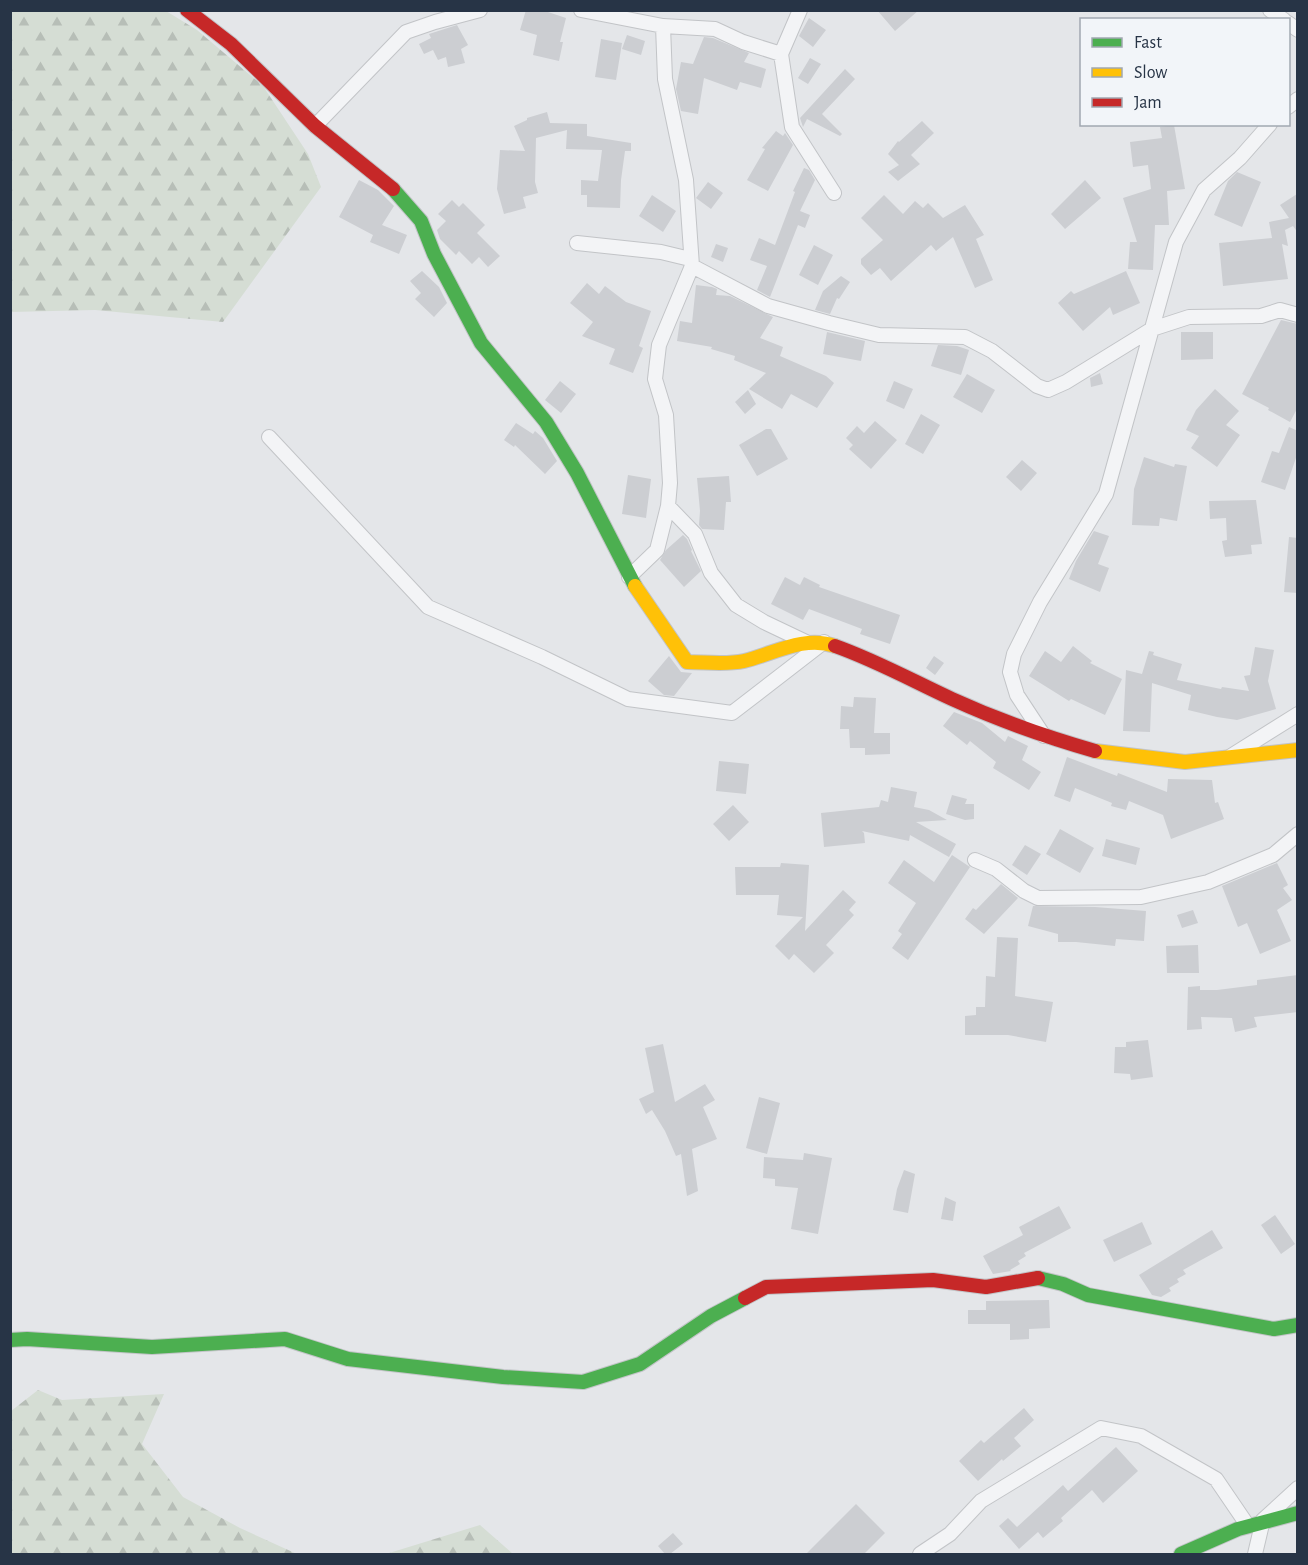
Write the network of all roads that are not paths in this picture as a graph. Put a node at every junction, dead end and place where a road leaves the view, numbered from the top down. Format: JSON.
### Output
{"nodes":[{"id":1,"x":187,"y":10,"type":"edge"},
{"id":2,"x":480,"y":10,"type":"edge"},
{"id":3,"x":581,"y":10,"type":"edge"},
{"id":4,"x":800,"y":10,"type":"edge"},
{"id":5,"x":663,"y":26,"type":"junction"},
{"id":6,"x":781,"y":54,"type":"junction"},
{"id":7,"x":315,"y":126,"type":"junction"},
{"id":8,"x":1268,"y":126,"type":"edge"},
{"id":9,"x":834,"y":193,"type":"dead end"},
{"id":10,"x":577,"y":243,"type":"dead end"},
{"id":11,"x":692,"y":266,"type":"junction"},
{"id":12,"x":1298,"y":315,"type":"edge"},
{"id":13,"x":1152,"y":329,"type":"junction"},
{"id":14,"x":269,"y":437,"type":"dead end"},
{"id":15,"x":668,"y":506,"type":"junction"},
{"id":16,"x":629,"y":577,"type":"junction"},
{"id":17,"x":806,"y":642,"type":"junction"},
{"id":18,"x":824,"y":642,"type":"junction"},
{"id":19,"x":1298,"y":714,"type":"edge"},
{"id":20,"x":1044,"y":736,"type":"junction"},
{"id":21,"x":1298,"y":750,"type":"edge"},
{"id":22,"x":1227,"y":759,"type":"junction"},
{"id":23,"x":1298,"y":834,"type":"edge"},
{"id":24,"x":975,"y":860,"type":"dead end"},
{"id":25,"x":1298,"y":1325,"type":"edge"},
{"id":26,"x":10,"y":1340,"type":"edge"},
{"id":27,"x":1298,"y":1488,"type":"edge"},
{"id":28,"x":1298,"y":1513,"type":"edge"},
{"id":29,"x":1263,"y":1520,"type":"junction"},
{"id":30,"x":1248,"y":1526,"type":"junction"},
{"id":31,"x":920,"y":1554,"type":"edge"},
{"id":32,"x":1181,"y":1554,"type":"edge"},
{"id":33,"x":1255,"y":1554,"type":"edge"}],
"edges":[{"from":1,"to":7,"type":"main road"},
{"from":2,"to":7,"type":"street"},
{"from":3,"to":5,"type":"street"},
{"from":4,"to":6,"type":"street"},
{"from":5,"to":6,"type":"street"},
{"from":5,"to":11,"type":"street"},
{"from":6,"to":9,"type":"street"},
{"from":7,"to":16,"type":"main road"},
{"from":8,"to":13,"type":"street"},
{"from":10,"to":11,"type":"street"},
{"from":11,"to":13,"type":"street"},
{"from":11,"to":15,"type":"street"},
{"from":12,"to":13,"type":"street"},
{"from":13,"to":20,"type":"street"},
{"from":14,"to":18,"type":"street"},
{"from":15,"to":16,"type":"street"},
{"from":15,"to":17,"type":"street"},
{"from":16,"to":17,"type":"main road"},
{"from":17,"to":18,"type":"main road"},
{"from":18,"to":20,"type":"main road"},
{"from":19,"to":22,"type":"street"},
{"from":20,"to":22,"type":"main road"},
{"from":21,"to":22,"type":"main road"},
{"from":23,"to":24,"type":"street"},
{"from":25,"to":26,"type":"main road"},
{"from":27,"to":29,"type":"street"},
{"from":28,"to":29,"type":"main road"},
{"from":29,"to":30,"type":"main road"},
{"from":29,"to":33,"type":"street"},
{"from":30,"to":31,"type":"street"},
{"from":30,"to":32,"type":"main road"}]}
